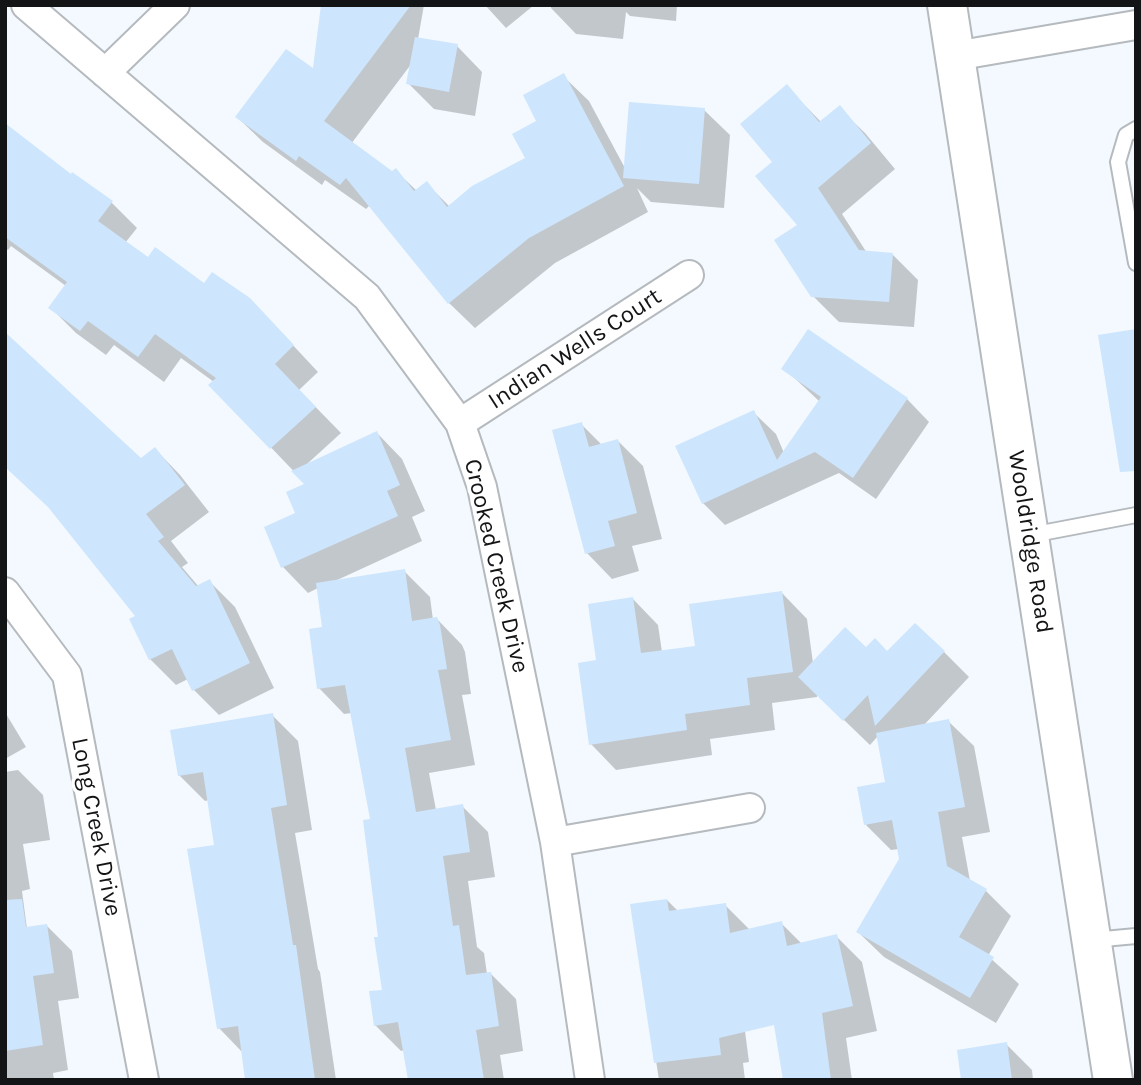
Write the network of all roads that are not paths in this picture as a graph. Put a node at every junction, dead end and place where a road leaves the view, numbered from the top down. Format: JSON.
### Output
{"nodes":[{"id":1,"x":26,"y":5,"type":"edge"},
{"id":2,"x":175,"y":5,"type":"edge"},
{"id":3,"x":947,"y":5,"type":"edge"},
{"id":4,"x":1136,"y":25,"type":"edge"},
{"id":5,"x":955,"y":57,"type":"junction"},
{"id":6,"x":105,"y":73,"type":"junction"},
{"id":7,"x":1136,"y":129,"type":"edge"},
{"id":8,"x":1136,"y":263,"type":"edge"},
{"id":9,"x":690,"y":275,"type":"dead end"},
{"id":10,"x":460,"y":423,"type":"junction"},
{"id":11,"x":1136,"y":515,"type":"edge"},
{"id":12,"x":1029,"y":535,"type":"junction"},
{"id":13,"x":5,"y":592,"type":"edge"},
{"id":14,"x":750,"y":808,"type":"dead end"},
{"id":15,"x":555,"y":842,"type":"junction"},
{"id":16,"x":1136,"y":936,"type":"edge"},
{"id":17,"x":1091,"y":940,"type":"junction"},
{"id":18,"x":144,"y":1080,"type":"edge"},
{"id":19,"x":590,"y":1080,"type":"edge"},
{"id":20,"x":1113,"y":1080,"type":"edge"}],
"edges":[{"from":1,"to":6,"type":"street","name":"Crooked Creek Drive"},
{"from":2,"to":6,"type":"street"},
{"from":3,"to":5,"type":"main road","name":"Wooldridge Road"},
{"from":4,"to":5,"type":"street"},
{"from":5,"to":12,"type":"main road","name":"Wooldridge Road"},
{"from":6,"to":10,"type":"street","name":"Crooked Creek Drive"},
{"from":7,"to":8,"type":"lane"},
{"from":9,"to":10,"type":"street","name":"Indian Wells Court"},
{"from":10,"to":15,"type":"street","name":"Crooked Creek Drive"},
{"from":11,"to":12,"type":"lane"},
{"from":12,"to":17,"type":"main road","name":"Wooldridge Road"},
{"from":13,"to":18,"type":"street","name":"Long Creek Drive"},
{"from":14,"to":15,"type":"street"},
{"from":15,"to":19,"type":"street","name":"Crooked Creek Drive"},
{"from":16,"to":17,"type":"lane"},
{"from":17,"to":20,"type":"main road","name":"Wooldridge Road"}]}
